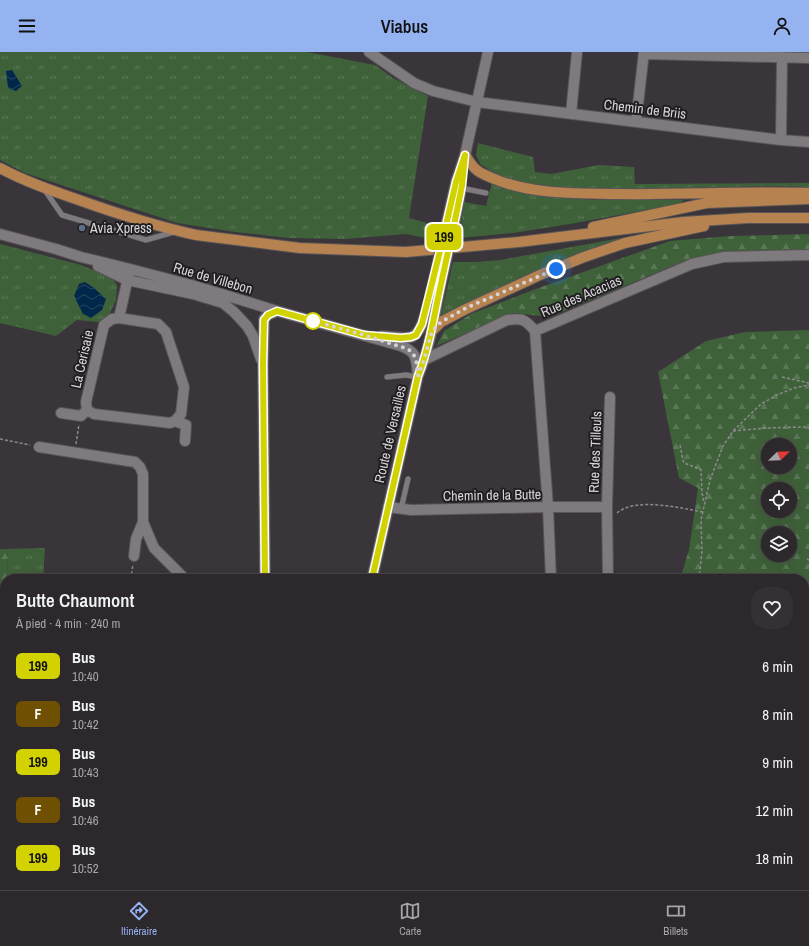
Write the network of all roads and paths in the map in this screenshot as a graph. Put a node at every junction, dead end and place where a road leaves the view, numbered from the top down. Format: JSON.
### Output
{"nodes":[{"id":1,"x":369,"y":52,"type":"edge"},
{"id":2,"x":488,"y":52,"type":"edge"},
{"id":3,"x":577,"y":52,"type":"edge"},
{"id":4,"x":644,"y":53,"type":"edge"},
{"id":5,"x":782,"y":57,"type":"junction"},
{"id":6,"x":809,"y":58,"type":"edge"},
{"id":7,"x":477,"y":102,"type":"junction"},
{"id":8,"x":571,"y":114,"type":"junction"},
{"id":9,"x":636,"y":122,"type":"junction"},
{"id":10,"x":781,"y":140,"type":"junction"},
{"id":11,"x":809,"y":142,"type":"edge"},
{"id":12,"x":465,"y":155,"type":"junction"},
{"id":13,"x":0,"y":168,"type":"edge"},
{"id":14,"x":42,"y":187,"type":"junction"},
{"id":15,"x":461,"y":188,"type":"junction"},
{"id":16,"x":486,"y":193,"type":"dead end"},
{"id":17,"x":809,"y":193,"type":"edge"},
{"id":18,"x":809,"y":199,"type":"edge"},
{"id":19,"x":452,"y":217,"type":"junction"},
{"id":20,"x":809,"y":218,"type":"edge"},
{"id":21,"x":734,"y":220,"type":"junction"},
{"id":22,"x":179,"y":231,"type":"junction"},
{"id":23,"x":0,"y":234,"type":"edge"},
{"id":24,"x":519,"y":242,"type":"junction"},
{"id":25,"x":809,"y":255,"type":"edge"},
{"id":26,"x":81,"y":257,"type":"junction"},
{"id":27,"x":130,"y":269,"type":"junction"},
{"id":28,"x":438,"y":279,"type":"junction"},
{"id":29,"x":127,"y":280,"type":"junction"},
{"id":30,"x":277,"y":311,"type":"junction"},
{"id":31,"x":119,"y":318,"type":"junction"},
{"id":32,"x":432,"y":331,"type":"junction"},
{"id":33,"x":535,"y":331,"type":"junction"},
{"id":34,"x":364,"y":335,"type":"junction"},
{"id":35,"x":424,"y":360,"type":"junction"},
{"id":36,"x":263,"y":365,"type":"junction"},
{"id":37,"x":418,"y":376,"type":"junction"},
{"id":38,"x":782,"y":376,"type":"dead end"},
{"id":39,"x":387,"y":377,"type":"dead end"},
{"id":40,"x":809,"y":384,"type":"edge"},
{"id":41,"x":610,"y":397,"type":"dead end"},
{"id":42,"x":61,"y":413,"type":"dead end"},
{"id":43,"x":84,"y":413,"type":"junction"},
{"id":44,"x":175,"y":421,"type":"junction"},
{"id":45,"x":809,"y":428,"type":"edge"},
{"id":46,"x":732,"y":431,"type":"junction"},
{"id":47,"x":0,"y":439,"type":"edge"},
{"id":48,"x":186,"y":441,"type":"dead end"},
{"id":49,"x":680,"y":445,"type":"dead end"},
{"id":50,"x":39,"y":447,"type":"joint"},
{"id":51,"x":74,"y":452,"type":"junction"},
{"id":52,"x":408,"y":479,"type":"dead end"},
{"id":53,"x":704,"y":505,"type":"junction"},
{"id":54,"x":388,"y":507,"type":"junction"},
{"id":55,"x":548,"y":507,"type":"junction"},
{"id":56,"x":401,"y":509,"type":"junction"},
{"id":57,"x":608,"y":512,"type":"junction"},
{"id":58,"x":703,"y":512,"type":"junction"},
{"id":59,"x":143,"y":522,"type":"junction"},
{"id":60,"x":134,"y":556,"type":"joint"},
{"id":61,"x":132,"y":574,"type":"edge"},
{"id":62,"x":180,"y":574,"type":"edge"},
{"id":63,"x":265,"y":574,"type":"edge"},
{"id":64,"x":373,"y":574,"type":"edge"},
{"id":65,"x":551,"y":574,"type":"edge"},
{"id":66,"x":608,"y":574,"type":"edge"},
{"id":67,"x":700,"y":574,"type":"edge"}],
"edges":[{"from":1,"to":7,"type":"street","name":"Chemin de Briis"},
{"from":2,"to":7,"type":"street","name":"Route de Versailles"},
{"from":3,"to":8,"type":"street"},
{"from":4,"to":5,"type":"street"},
{"from":4,"to":9,"type":"street"},
{"from":5,"to":6,"type":"street"},
{"from":5,"to":10,"type":"street"},
{"from":7,"to":8,"type":"street","name":"Chemin de Briis"},
{"from":7,"to":12,"type":"street","name":"Route de Versailles"},
{"from":8,"to":9,"type":"street","name":"Chemin de Briis"},
{"from":9,"to":10,"type":"street","name":"Chemin de Briis"},
{"from":10,"to":11,"type":"street","name":"Chemin de Briis"},
{"from":12,"to":15,"type":"street","name":"Route de Versailles"},
{"from":12,"to":17,"type":"main road"},
{"from":12,"to":19,"type":"street","name":"Route de Versailles"},
{"from":13,"to":14,"type":"main road"},
{"from":14,"to":22,"type":"main road"},
{"from":14,"to":22,"type":"lane"},
{"from":15,"to":16,"type":"lane"},
{"from":15,"to":19,"type":"street","name":"Route de Versailles"},
{"from":18,"to":24,"type":"main road"},
{"from":19,"to":28,"type":"street","name":"Route de Versailles","bridge":true},
{"from":19,"to":28,"type":"street","name":"Route de Versailles","bridge":true},
{"from":20,"to":21,"type":"main road"},
{"from":21,"to":24,"type":"main road"},
{"from":21,"to":32,"type":"main road"},
{"from":22,"to":24,"type":"main road"},
{"from":23,"to":26,"type":"street","name":"Rue de Villebon"},
{"from":25,"to":33,"type":"street","name":"Rue des Acacias"},
{"from":26,"to":27,"type":"street","name":"Rue de Villebon"},
{"from":26,"to":29,"type":"street","name":"Rue de Villebon"},
{"from":27,"to":29,"type":"street"},
{"from":27,"to":30,"type":"street","name":"Rue de Villebon"},
{"from":28,"to":32,"type":"street","name":"Route de Versailles"},
{"from":28,"to":34,"type":"street"},
{"from":29,"to":31,"type":"street"},
{"from":29,"to":36,"type":"street","name":"Rue de Villebon"},
{"from":30,"to":34,"type":"street"},
{"from":30,"to":36,"type":"street","name":"Rue de Villebon"},
{"from":31,"to":43,"type":"street","name":"La Cerisaie"},
{"from":31,"to":44,"type":"street"},
{"from":32,"to":35,"type":"street","name":"Route de Versailles"},
{"from":33,"to":35,"type":"street"},
{"from":33,"to":55,"type":"street","name":"Rue des Acacias"},
{"from":34,"to":37,"type":"street"},
{"from":35,"to":37,"type":"street","name":"Route de Versailles"},
{"from":36,"to":63,"type":"street","name":"Rue de Villebon"},
{"from":37,"to":39,"type":"lane"},
{"from":37,"to":54,"type":"street","name":"Route de Versailles"},
{"from":38,"to":40,"type":"path"},
{"from":40,"to":46,"type":"path"},
{"from":41,"to":57,"type":"street","name":"Rue des Tilleuls"},
{"from":42,"to":43,"type":"street","name":"La Cerisaie"},
{"from":43,"to":44,"type":"street","name":"La Cerisaie"},
{"from":43,"to":51,"type":"path"},
{"from":44,"to":48,"type":"street"},
{"from":45,"to":46,"type":"path"},
{"from":46,"to":53,"type":"path"},
{"from":47,"to":50,"type":"path"},
{"from":49,"to":53,"type":"path"},
{"from":50,"to":51,"type":"street"},
{"from":51,"to":59,"type":"street"},
{"from":52,"to":56,"type":"lane"},
{"from":53,"to":58,"type":"path"},
{"from":54,"to":56,"type":"street","name":"Chemin de la Butte"},
{"from":54,"to":64,"type":"street","name":"Route de Versailles"},
{"from":55,"to":56,"type":"street","name":"Chemin de la Butte"},
{"from":55,"to":57,"type":"street"},
{"from":55,"to":65,"type":"street","name":"Chemin de la Butte"},
{"from":57,"to":58,"type":"path"},
{"from":57,"to":66,"type":"street","name":"Rue des Tilleuls"},
{"from":58,"to":67,"type":"path"},
{"from":59,"to":60,"type":"street"},
{"from":59,"to":62,"type":"street"},
{"from":60,"to":61,"type":"path"}]}
